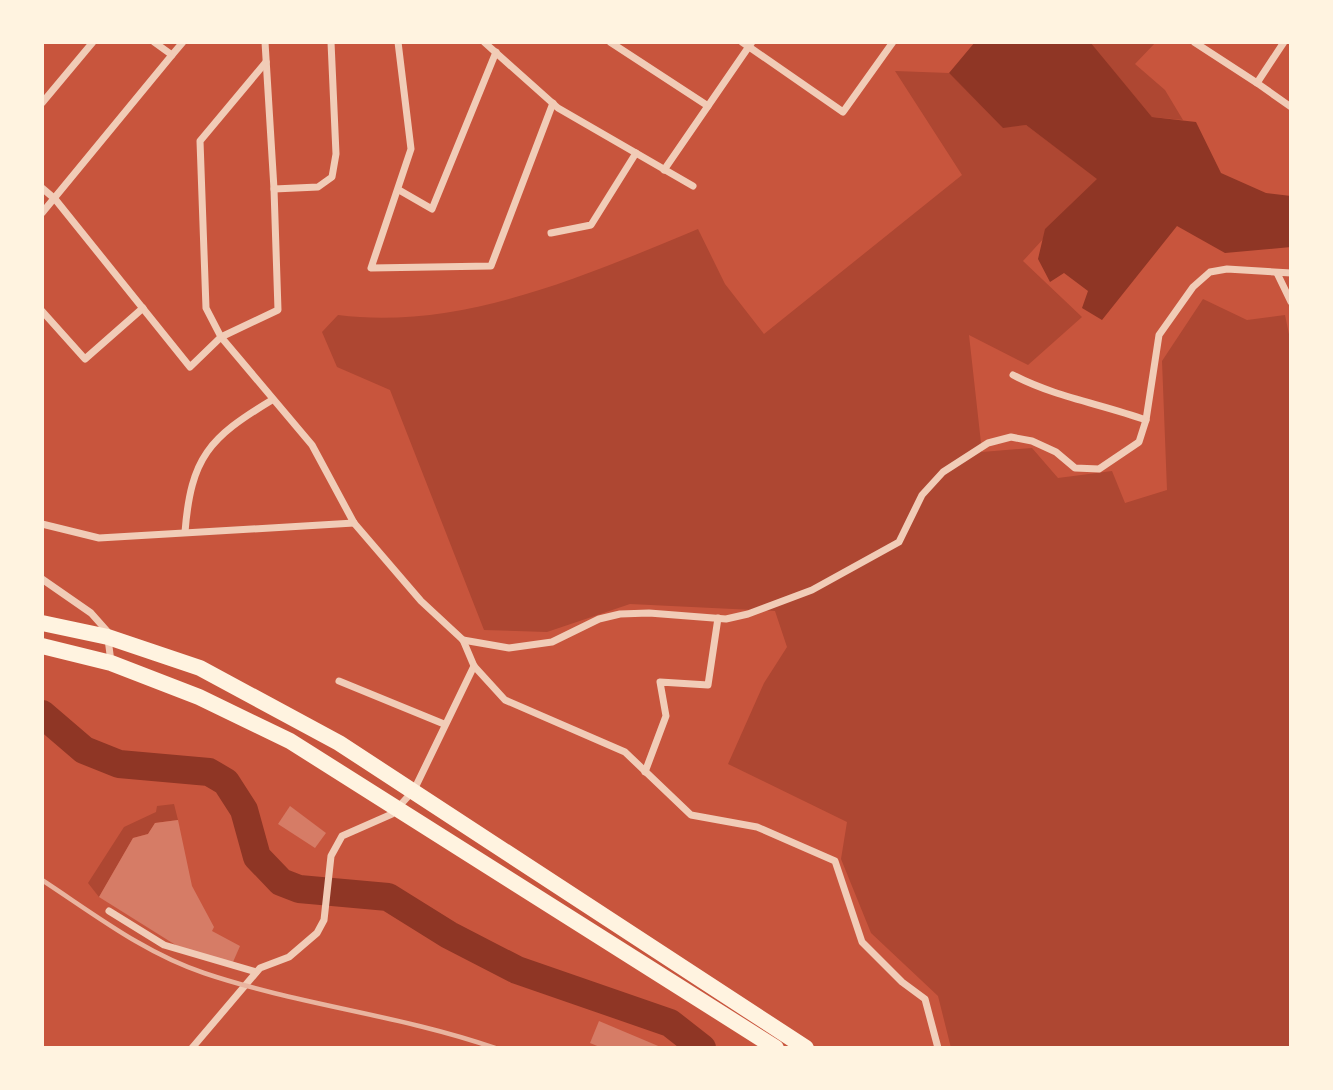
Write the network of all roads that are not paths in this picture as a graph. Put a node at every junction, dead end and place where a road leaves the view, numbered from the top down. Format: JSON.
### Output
{"nodes":[{"id":1,"x":93,"y":42,"type":"edge"},
{"id":2,"x":154,"y":42,"type":"edge"},
{"id":3,"x":183,"y":42,"type":"edge"},
{"id":4,"x":264,"y":42,"type":"edge"},
{"id":5,"x":331,"y":42,"type":"edge"},
{"id":6,"x":398,"y":42,"type":"edge"},
{"id":7,"x":484,"y":42,"type":"edge"},
{"id":8,"x":610,"y":42,"type":"edge"},
{"id":9,"x":892,"y":42,"type":"edge"},
{"id":10,"x":1194,"y":42,"type":"edge"},
{"id":11,"x":1284,"y":42,"type":"edge"},
{"id":12,"x":748,"y":44,"type":"edge"},
{"id":13,"x":496,"y":52,"type":"junction"},
{"id":14,"x":172,"y":55,"type":"junction"},
{"id":15,"x":266,"y":62,"type":"junction"},
{"id":16,"x":1257,"y":83,"type":"junction"},
{"id":17,"x":42,"y":103,"type":"edge"},
{"id":18,"x":553,"y":103,"type":"junction"},
{"id":19,"x":708,"y":106,"type":"junction"},
{"id":20,"x":1291,"y":107,"type":"edge"},
{"id":21,"x":636,"y":153,"type":"junction"},
{"id":22,"x":664,"y":170,"type":"junction"},
{"id":23,"x":693,"y":186,"type":"dead end"},
{"id":24,"x":42,"y":187,"type":"edge"},
{"id":25,"x":274,"y":189,"type":"junction"},
{"id":26,"x":399,"y":190,"type":"junction"},
{"id":27,"x":54,"y":198,"type":"junction"},
{"id":28,"x":42,"y":213,"type":"edge"},
{"id":29,"x":551,"y":233,"type":"dead end"},
{"id":30,"x":1277,"y":273,"type":"junction"},
{"id":31,"x":1291,"y":273,"type":"edge"},
{"id":32,"x":1291,"y":302,"type":"edge"},
{"id":33,"x":143,"y":308,"type":"junction"},
{"id":34,"x":42,"y":311,"type":"edge"},
{"id":35,"x":222,"y":337,"type":"junction"},
{"id":36,"x":1013,"y":375,"type":"dead end"},
{"id":37,"x":272,"y":400,"type":"junction"},
{"id":38,"x":1146,"y":420,"type":"junction"},
{"id":39,"x":354,"y":523,"type":"junction"},
{"id":40,"x":42,"y":524,"type":"edge"},
{"id":41,"x":185,"y":532,"type":"junction"},
{"id":42,"x":42,"y":579,"type":"edge"},
{"id":43,"x":718,"y":618,"type":"junction"},
{"id":44,"x":42,"y":623,"type":"edge"},
{"id":45,"x":108,"y":637,"type":"junction"},
{"id":46,"x":463,"y":640,"type":"junction"},
{"id":47,"x":42,"y":646,"type":"edge"},
{"id":48,"x":111,"y":663,"type":"junction"},
{"id":49,"x":474,"y":666,"type":"junction"},
{"id":50,"x":339,"y":681,"type":"dead end"},
{"id":51,"x":444,"y":724,"type":"junction"},
{"id":52,"x":645,"y":772,"type":"junction"},
{"id":53,"x":414,"y":790,"type":"junction"},
{"id":54,"x":399,"y":807,"type":"junction"},
{"id":55,"x":109,"y":911,"type":"dead end"},
{"id":56,"x":256,"y":972,"type":"junction"},
{"id":57,"x":192,"y":1048,"type":"edge"},
{"id":58,"x":776,"y":1048,"type":"edge"},
{"id":59,"x":806,"y":1048,"type":"edge"},
{"id":60,"x":938,"y":1048,"type":"edge"}],
"edges":[{"from":1,"to":17,"type":"street"},
{"from":2,"to":14,"type":"street"},
{"from":3,"to":14,"type":"street"},
{"from":4,"to":15,"type":"street"},
{"from":5,"to":25,"type":"street"},
{"from":6,"to":26,"type":"street"},
{"from":7,"to":13,"type":"street"},
{"from":8,"to":19,"type":"street"},
{"from":9,"to":12,"type":"street"},
{"from":10,"to":16,"type":"street"},
{"from":11,"to":16,"type":"street"},
{"from":12,"to":19,"type":"street"},
{"from":13,"to":18,"type":"street"},
{"from":13,"to":26,"type":"street"},
{"from":14,"to":27,"type":"street"},
{"from":15,"to":25,"type":"street"},
{"from":15,"to":35,"type":"street"},
{"from":16,"to":20,"type":"street"},
{"from":18,"to":21,"type":"street"},
{"from":18,"to":26,"type":"street"},
{"from":19,"to":22,"type":"street"},
{"from":21,"to":22,"type":"street"},
{"from":21,"to":29,"type":"street"},
{"from":22,"to":23,"type":"street"},
{"from":24,"to":27,"type":"street"},
{"from":25,"to":35,"type":"street"},
{"from":27,"to":28,"type":"street"},
{"from":27,"to":33,"type":"street"},
{"from":30,"to":31,"type":"street"},
{"from":30,"to":32,"type":"street"},
{"from":30,"to":38,"type":"street"},
{"from":33,"to":34,"type":"street"},
{"from":33,"to":35,"type":"street"},
{"from":35,"to":37,"type":"street"},
{"from":36,"to":38,"type":"street"},
{"from":37,"to":39,"type":"street"},
{"from":37,"to":41,"type":"street"},
{"from":38,"to":43,"type":"street"},
{"from":39,"to":41,"type":"street"},
{"from":39,"to":46,"type":"street"},
{"from":40,"to":41,"type":"street"},
{"from":42,"to":45,"type":"street"},
{"from":43,"to":46,"type":"street"},
{"from":43,"to":52,"type":"street"},
{"from":44,"to":45,"type":"highway"},
{"from":45,"to":48,"type":"street"},
{"from":45,"to":53,"type":"highway"},
{"from":46,"to":49,"type":"street"},
{"from":47,"to":48,"type":"highway"},
{"from":48,"to":54,"type":"highway"},
{"from":49,"to":51,"type":"street"},
{"from":49,"to":52,"type":"street"},
{"from":50,"to":51,"type":"street"},
{"from":51,"to":53,"type":"street"},
{"from":52,"to":60,"type":"street"},
{"from":53,"to":54,"type":"street"},
{"from":53,"to":59,"type":"highway"},
{"from":54,"to":56,"type":"street"},
{"from":54,"to":58,"type":"highway"},
{"from":55,"to":56,"type":"street"},
{"from":56,"to":57,"type":"street"}]}
